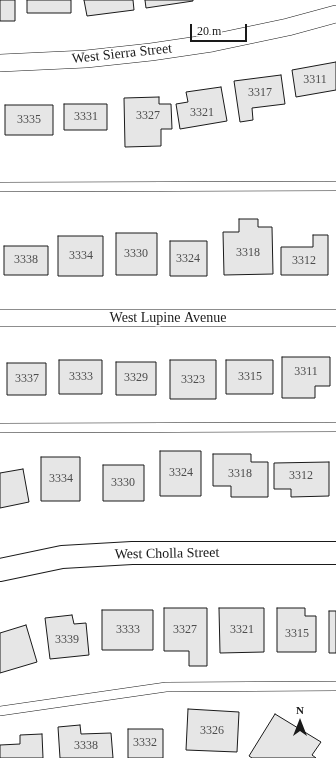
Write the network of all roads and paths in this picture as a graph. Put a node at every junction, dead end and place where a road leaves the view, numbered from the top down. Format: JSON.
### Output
{"nodes":[{"id":1,"x":336,"y":14,"type":"edge"},
{"id":2,"x":0,"y":63,"type":"edge"},
{"id":3,"x":336,"y":186,"type":"edge"},
{"id":4,"x":0,"y":187,"type":"edge"},
{"id":5,"x":0,"y":318,"type":"edge"},
{"id":6,"x":336,"y":318,"type":"edge"},
{"id":7,"x":336,"y":427,"type":"edge"},
{"id":8,"x":0,"y":428,"type":"edge"},
{"id":9,"x":336,"y":553,"type":"edge"},
{"id":10,"x":0,"y":570,"type":"edge"},
{"id":11,"x":336,"y":686,"type":"edge"},
{"id":12,"x":0,"y":711,"type":"edge"}],
"edges":[{"from":1,"to":2,"type":"street","name":"West Sierra Street"},
{"from":3,"to":4,"type":"lane"},
{"from":5,"to":6,"type":"street","name":"West Lupine Avenue"},
{"from":7,"to":8,"type":"lane"},
{"from":9,"to":10,"type":"street","name":"West Cholla Street"},
{"from":11,"to":12,"type":"lane"}]}
